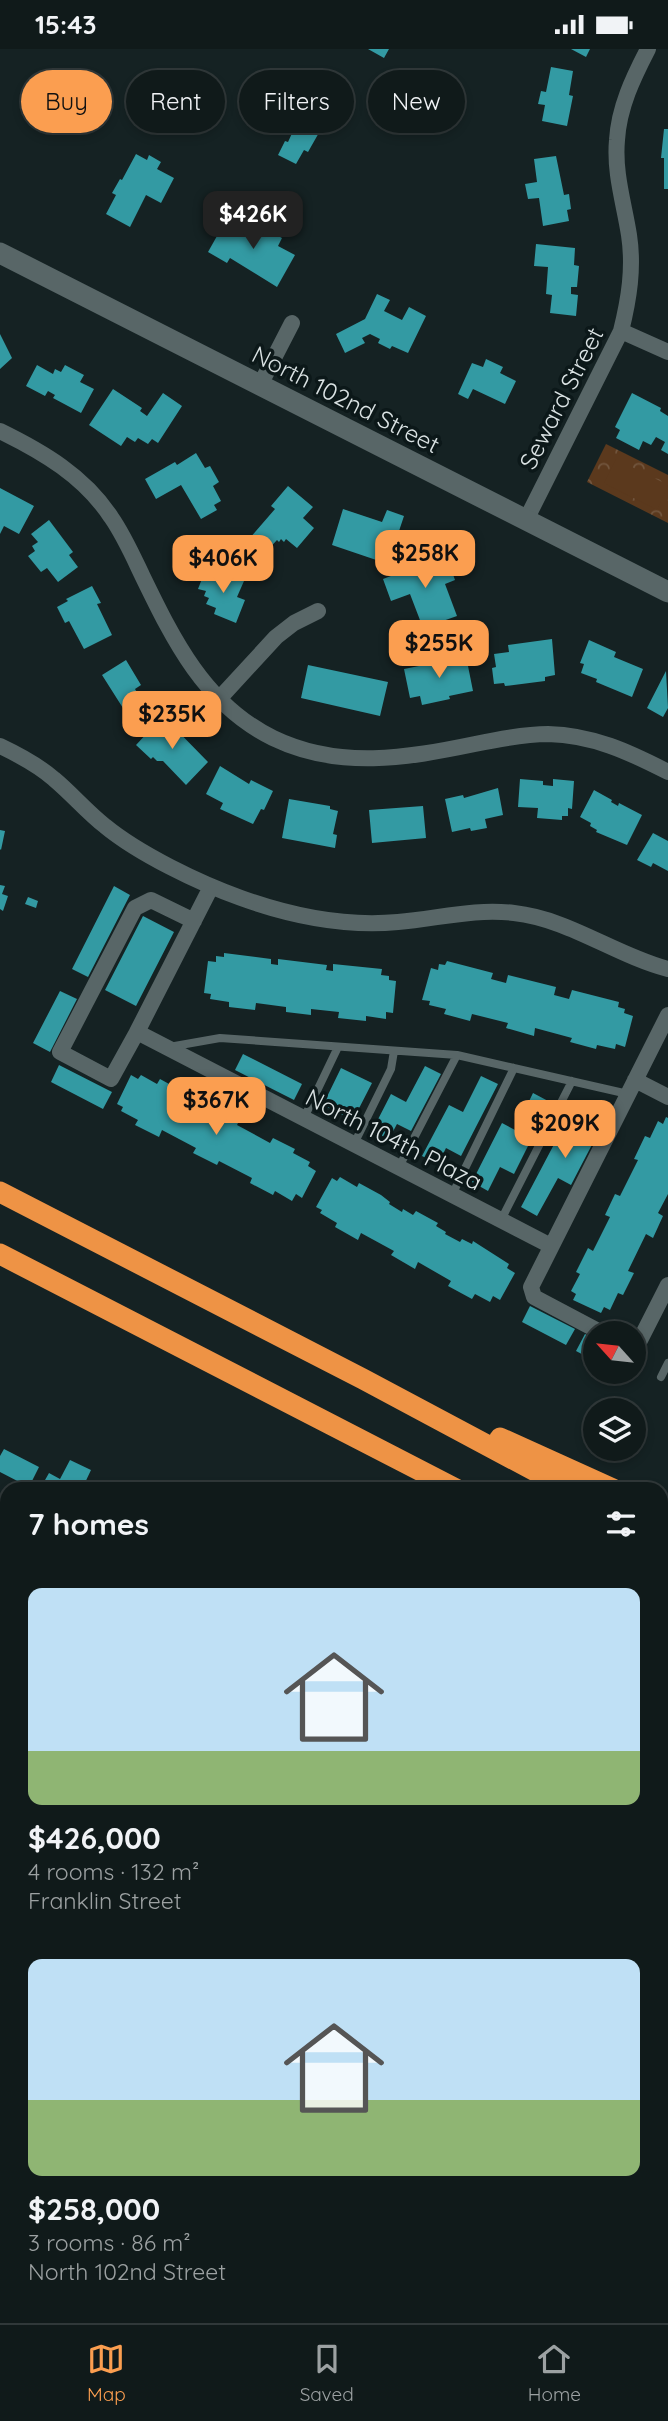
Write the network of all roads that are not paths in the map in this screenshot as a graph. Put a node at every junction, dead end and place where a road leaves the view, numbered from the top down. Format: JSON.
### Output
{"nodes":[{"id":1,"x":648,"y":49,"type":"edge"},
{"id":2,"x":0,"y":253,"type":"edge"},
{"id":3,"x":292,"y":323,"type":"dead end"},
{"id":4,"x":621,"y":331,"type":"junction"},
{"id":5,"x":668,"y":352,"type":"edge"},
{"id":6,"x":260,"y":385,"type":"junction"},
{"id":7,"x":0,"y":431,"type":"edge"},
{"id":8,"x":526,"y":520,"type":"junction"},
{"id":9,"x":668,"y":592,"type":"edge"},
{"id":10,"x":318,"y":611,"type":"dead end"},
{"id":11,"x":218,"y":700,"type":"junction"},
{"id":12,"x":0,"y":746,"type":"edge"},
{"id":13,"x":668,"y":772,"type":"edge"},
{"id":14,"x":211,"y":887,"type":"junction"},
{"id":15,"x":194,"y":921,"type":"junction"},
{"id":16,"x":668,"y":969,"type":"edge"},
{"id":17,"x":668,"y":1015,"type":"edge"},
{"id":18,"x":136,"y":1032,"type":"junction"},
{"id":19,"x":167,"y":1047,"type":"junction"},
{"id":20,"x":338,"y":1047,"type":"junction"},
{"id":21,"x":394,"y":1051,"type":"junction"},
{"id":22,"x":457,"y":1055,"type":"junction"},
{"id":23,"x":514,"y":1068,"type":"junction"},
{"id":24,"x":572,"y":1081,"type":"junction"},
{"id":25,"x":632,"y":1087,"type":"junction"},
{"id":26,"x":668,"y":1097,"type":"edge"},
{"id":27,"x":304,"y":1118,"type":"junction"},
{"id":28,"x":354,"y":1144,"type":"junction"},
{"id":29,"x":400,"y":1167,"type":"junction"},
{"id":30,"x":0,"y":1192,"type":"edge"},
{"id":31,"x":452,"y":1195,"type":"junction"},
{"id":32,"x":501,"y":1220,"type":"junction"},
{"id":33,"x":551,"y":1246,"type":"junction"},
{"id":34,"x":0,"y":1254,"type":"edge"},
{"id":35,"x":668,"y":1285,"type":"edge"},
{"id":36,"x":583,"y":1323,"type":"edge"},
{"id":37,"x":646,"y":1328,"type":"edge"},
{"id":38,"x":668,"y":1363,"type":"edge"},
{"id":39,"x":661,"y":1377,"type":"dead end"},
{"id":40,"x":363,"y":1379,"type":"junction"},
{"id":41,"x":442,"y":1482,"type":"edge"},
{"id":42,"x":556,"y":1482,"type":"edge"},
{"id":43,"x":597,"y":1482,"type":"edge"}],
"edges":[{"from":1,"to":4,"type":"street","name":"Seward Street"},
{"from":2,"to":6,"type":"main road","name":"North 102nd Street"},
{"from":3,"to":6,"type":"street"},
{"from":4,"to":5,"type":"street"},
{"from":4,"to":8,"type":"street","name":"Seward Street"},
{"from":6,"to":8,"type":"main road","name":"North 102nd Street"},
{"from":7,"to":11,"type":"street"},
{"from":8,"to":9,"type":"main road","name":"North 102nd Street"},
{"from":10,"to":11,"type":"street"},
{"from":11,"to":13,"type":"street"},
{"from":12,"to":14,"type":"street"},
{"from":14,"to":15,"type":"street"},
{"from":14,"to":16,"type":"street"},
{"from":15,"to":18,"type":"street"},
{"from":15,"to":18,"type":"street"},
{"from":17,"to":25,"type":"street"},
{"from":18,"to":19,"type":"street","name":"North 104th Plaza"},
{"from":19,"to":20,"type":"lane"},
{"from":19,"to":27,"type":"street","name":"North 104th Plaza"},
{"from":20,"to":21,"type":"lane"},
{"from":20,"to":27,"type":"lane"},
{"from":21,"to":22,"type":"lane"},
{"from":21,"to":28,"type":"lane"},
{"from":22,"to":23,"type":"lane"},
{"from":22,"to":29,"type":"lane"},
{"from":23,"to":24,"type":"lane"},
{"from":23,"to":31,"type":"lane"},
{"from":24,"to":25,"type":"lane"},
{"from":24,"to":32,"type":"lane"},
{"from":25,"to":26,"type":"street"},
{"from":25,"to":33,"type":"street"},
{"from":27,"to":28,"type":"street","name":"North 104th Plaza"},
{"from":28,"to":29,"type":"street","name":"North 104th Plaza"},
{"from":29,"to":31,"type":"street","name":"North 104th Plaza"},
{"from":30,"to":40,"type":"highway"},
{"from":31,"to":32,"type":"street","name":"North 104th Plaza"},
{"from":32,"to":33,"type":"street","name":"North 104th Plaza"},
{"from":33,"to":36,"type":"street"},
{"from":34,"to":41,"type":"highway"},
{"from":35,"to":37,"type":"street"},
{"from":38,"to":39,"type":"lane"},
{"from":40,"to":42,"type":"highway"},
{"from":40,"to":43,"type":"highway"}]}
